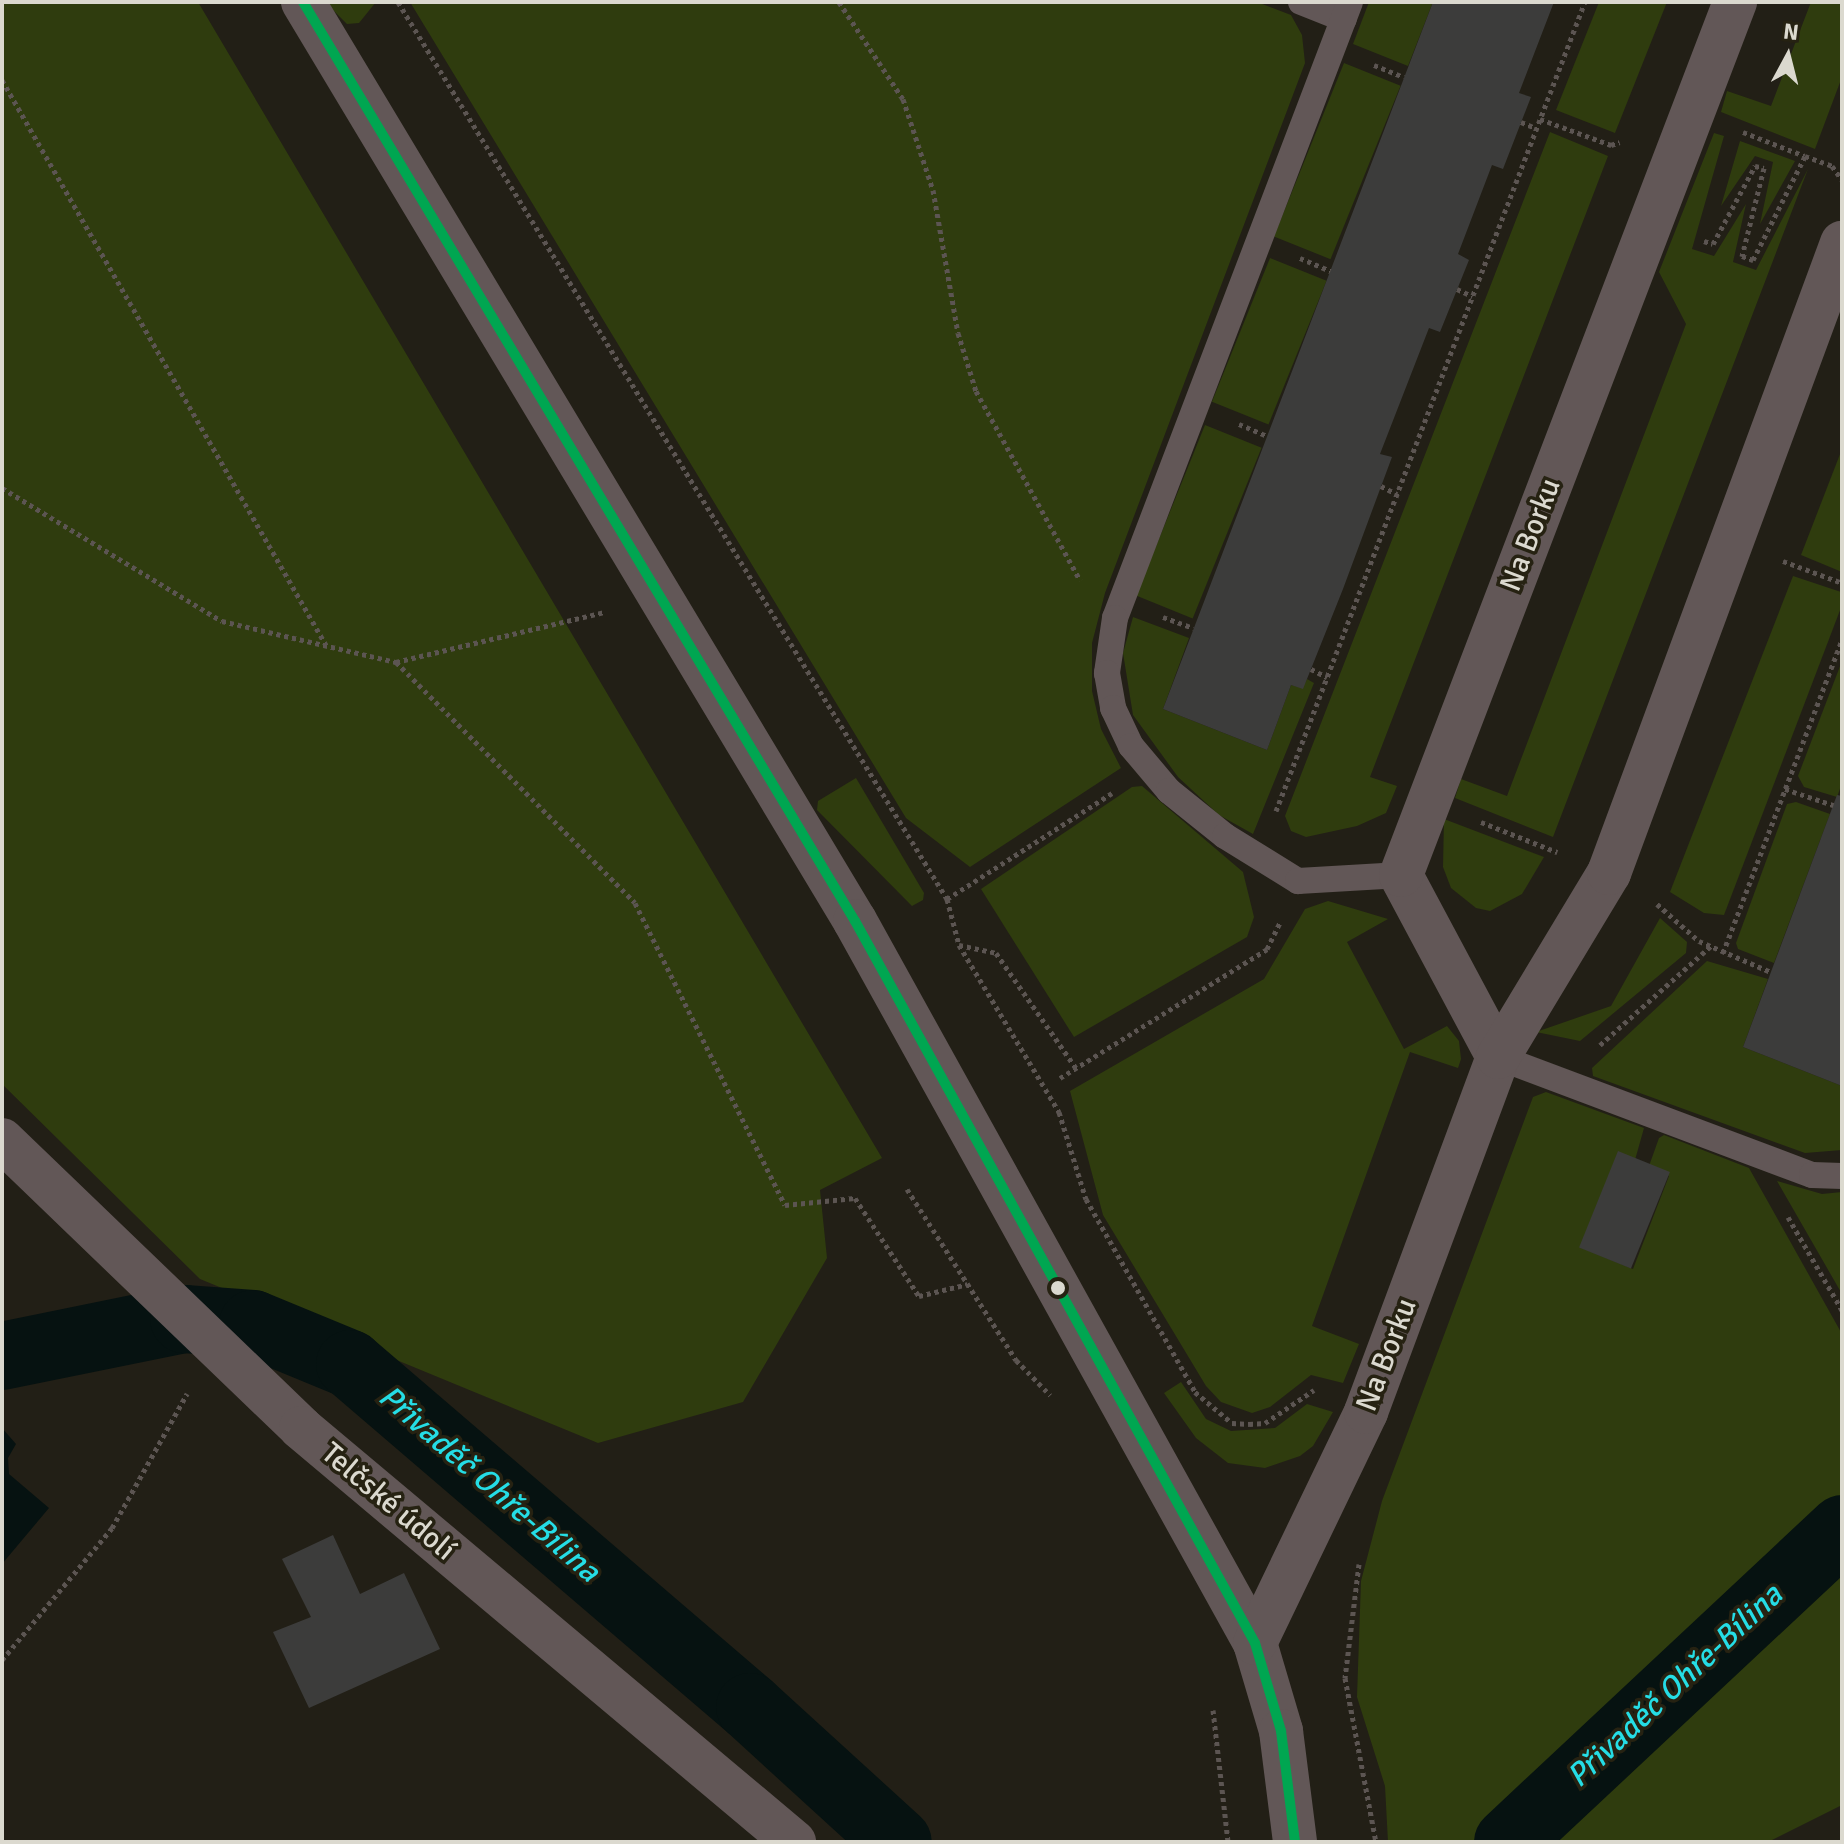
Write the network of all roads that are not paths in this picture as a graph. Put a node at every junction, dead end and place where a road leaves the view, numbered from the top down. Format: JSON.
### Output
{"nodes":[{"id":1,"x":303,"y":2,"type":"edge"},
{"id":2,"x":1301,"y":2,"type":"edge"},
{"id":3,"x":1735,"y":2,"type":"edge"},
{"id":4,"x":1347,"y":10,"type":"edge"},
{"id":5,"x":1842,"y":243,"type":"edge"},
{"id":6,"x":1401,"y":875,"type":"junction"},
{"id":7,"x":1498,"y":1057,"type":"junction"},
{"id":8,"x":2,"y":1140,"type":"edge"},
{"id":9,"x":1842,"y":1176,"type":"edge"},
{"id":10,"x":1255,"y":1643,"type":"junction"},
{"id":11,"x":1295,"y":1841,"type":"edge"},
{"id":12,"x":794,"y":1842,"type":"edge"}],
"edges":[{"from":1,"to":10,"type":"street"},
{"from":2,"to":4,"type":"lane"},
{"from":3,"to":6,"type":"street","name":"Na Borku"},
{"from":4,"to":6,"type":"lane"},
{"from":5,"to":7,"type":"street","name":"Na Borku"},
{"from":6,"to":7,"type":"street"},
{"from":7,"to":9,"type":"lane"},
{"from":7,"to":10,"type":"street","name":"Na Borku"},
{"from":8,"to":12,"type":"street","name":"Telčské údolí"},
{"from":10,"to":11,"type":"street"}]}
